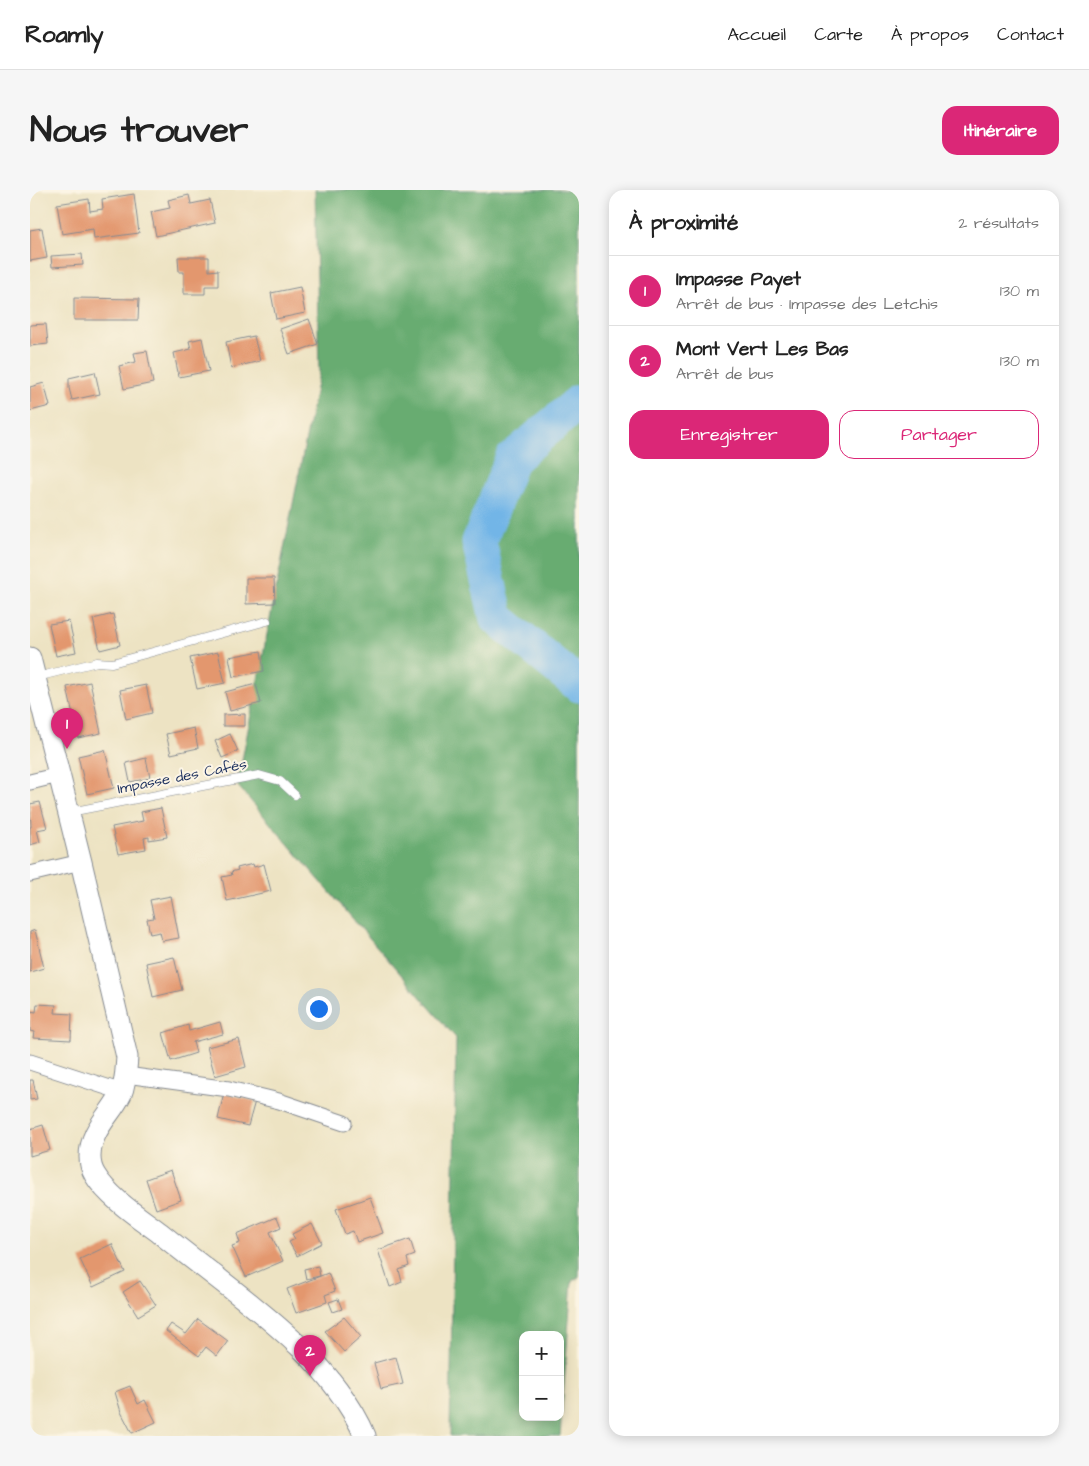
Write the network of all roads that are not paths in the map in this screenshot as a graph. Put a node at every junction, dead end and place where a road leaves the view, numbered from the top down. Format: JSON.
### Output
{"nodes":[{"id":1,"x":267,"y":620,"type":"dead end"},
{"id":2,"x":32,"y":668,"type":"edge"},
{"id":3,"x":59,"y":775,"type":"junction"},
{"id":4,"x":30,"y":782,"type":"edge"},
{"id":5,"x":296,"y":795,"type":"dead end"},
{"id":6,"x":69,"y":812,"type":"junction"},
{"id":7,"x":81,"y":862,"type":"junction"},
{"id":8,"x":30,"y":874,"type":"edge"},
{"id":9,"x":30,"y":1062,"type":"edge"},
{"id":10,"x":124,"y":1084,"type":"junction"},
{"id":11,"x":344,"y":1123,"type":"dead end"},
{"id":12,"x":365,"y":1436,"type":"edge"}],
"edges":[{"from":1,"to":2,"type":"lane"},
{"from":2,"to":3,"type":"main road"},
{"from":3,"to":4,"type":"street"},
{"from":3,"to":6,"type":"main road"},
{"from":5,"to":6,"type":"lane","name":"Impasse des Cafés"},
{"from":6,"to":7,"type":"main road"},
{"from":7,"to":8,"type":"street"},
{"from":7,"to":10,"type":"main road"},
{"from":9,"to":10,"type":"street"},
{"from":10,"to":11,"type":"street"},
{"from":10,"to":12,"type":"main road"}]}
